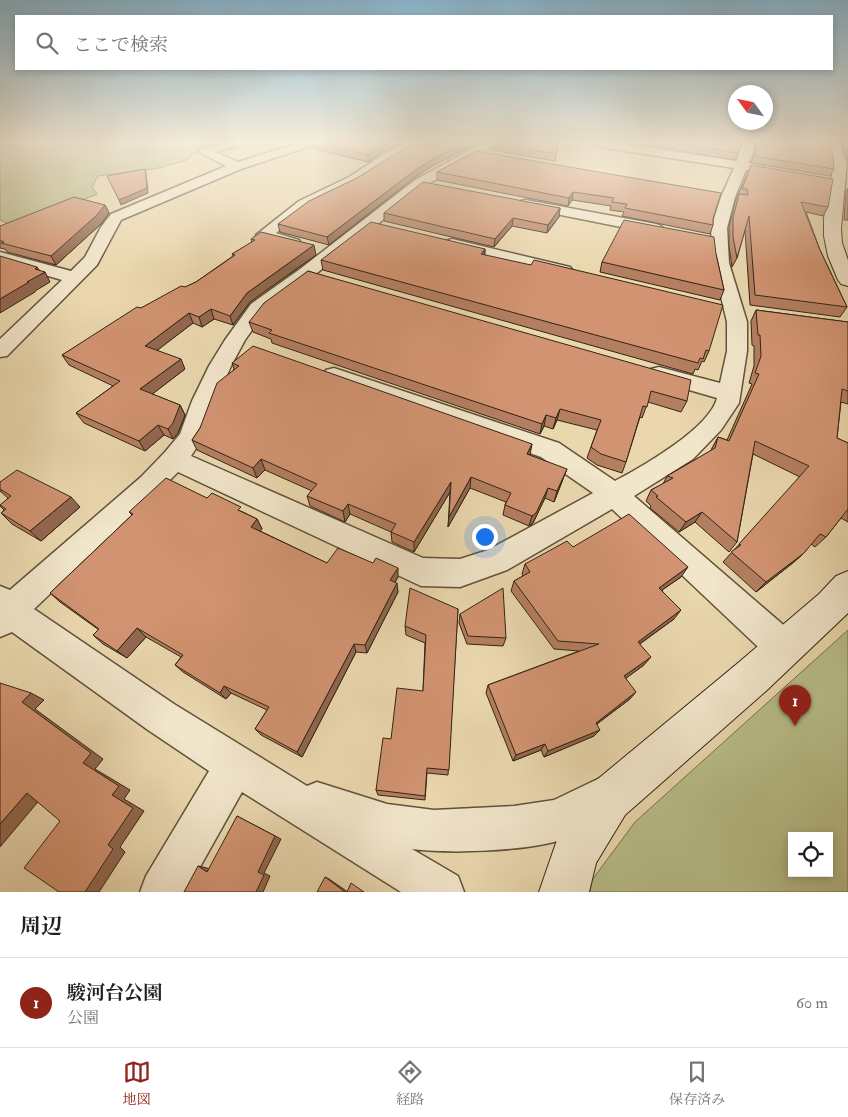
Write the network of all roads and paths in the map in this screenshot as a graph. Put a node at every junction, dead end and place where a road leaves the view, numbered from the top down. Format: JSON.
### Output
{"nodes":[{"id":1,"x":193,"y":185,"type":"edge"},
{"id":2,"x":344,"y":185,"type":"edge"},
{"id":3,"x":430,"y":185,"type":"edge"},
{"id":4,"x":729,"y":185,"type":"edge"},
{"id":5,"x":840,"y":185,"type":"edge"},
{"id":6,"x":507,"y":200,"type":"edge"},
{"id":7,"x":671,"y":232,"type":"edge"},
{"id":8,"x":435,"y":240,"type":"edge"},
{"id":9,"x":315,"y":248,"type":"junction"},
{"id":10,"x":0,"y":256,"type":"edge"},
{"id":11,"x":580,"y":274,"type":"edge"},
{"id":12,"x":75,"y":278,"type":"junction"},
{"id":13,"x":848,"y":280,"type":"edge"},
{"id":14,"x":235,"y":340,"type":"junction"},
{"id":15,"x":262,"y":350,"type":"edge"},
{"id":16,"x":0,"y":351,"type":"edge"},
{"id":17,"x":309,"y":366,"type":"edge"},
{"id":18,"x":645,"y":369,"type":"edge"},
{"id":19,"x":730,"y":394,"type":"junction"},
{"id":20,"x":174,"y":459,"type":"junction"},
{"id":21,"x":614,"y":495,"type":"junction"},
{"id":22,"x":848,"y":587,"type":"edge"},
{"id":23,"x":3,"y":611,"type":"edge"},
{"id":24,"x":783,"y":647,"type":"junction"},
{"id":25,"x":235,"y":765,"type":"junction"},
{"id":26,"x":641,"y":773,"type":"junction"},
{"id":27,"x":162,"y":892,"type":"edge"},
{"id":28,"x":442,"y":892,"type":"edge"},
{"id":29,"x":564,"y":892,"type":"edge"}],
"edges":[{"from":1,"to":12,"type":"street"},
{"from":2,"to":9,"type":"street"},
{"from":3,"to":9,"type":"street"},
{"from":4,"to":19,"type":"street"},
{"from":5,"to":13,"type":"street"},
{"from":6,"to":7,"type":"street"},
{"from":8,"to":11,"type":"street"},
{"from":9,"to":14,"type":"street"},
{"from":10,"to":12,"type":"street"},
{"from":12,"to":16,"type":"street"},
{"from":14,"to":15,"type":"street"},
{"from":14,"to":20,"type":"street"},
{"from":17,"to":21,"type":"street"},
{"from":18,"to":19,"type":"street"},
{"from":19,"to":21,"type":"street"},
{"from":20,"to":21,"type":"street"},
{"from":20,"to":23,"type":"street"},
{"from":21,"to":24,"type":"street"},
{"from":22,"to":24,"type":"street"},
{"from":23,"to":25,"type":"street"},
{"from":24,"to":26,"type":"street"},
{"from":25,"to":26,"type":"street"},
{"from":25,"to":27,"type":"street"},
{"from":25,"to":28,"type":"street"},
{"from":26,"to":29,"type":"street"}]}
